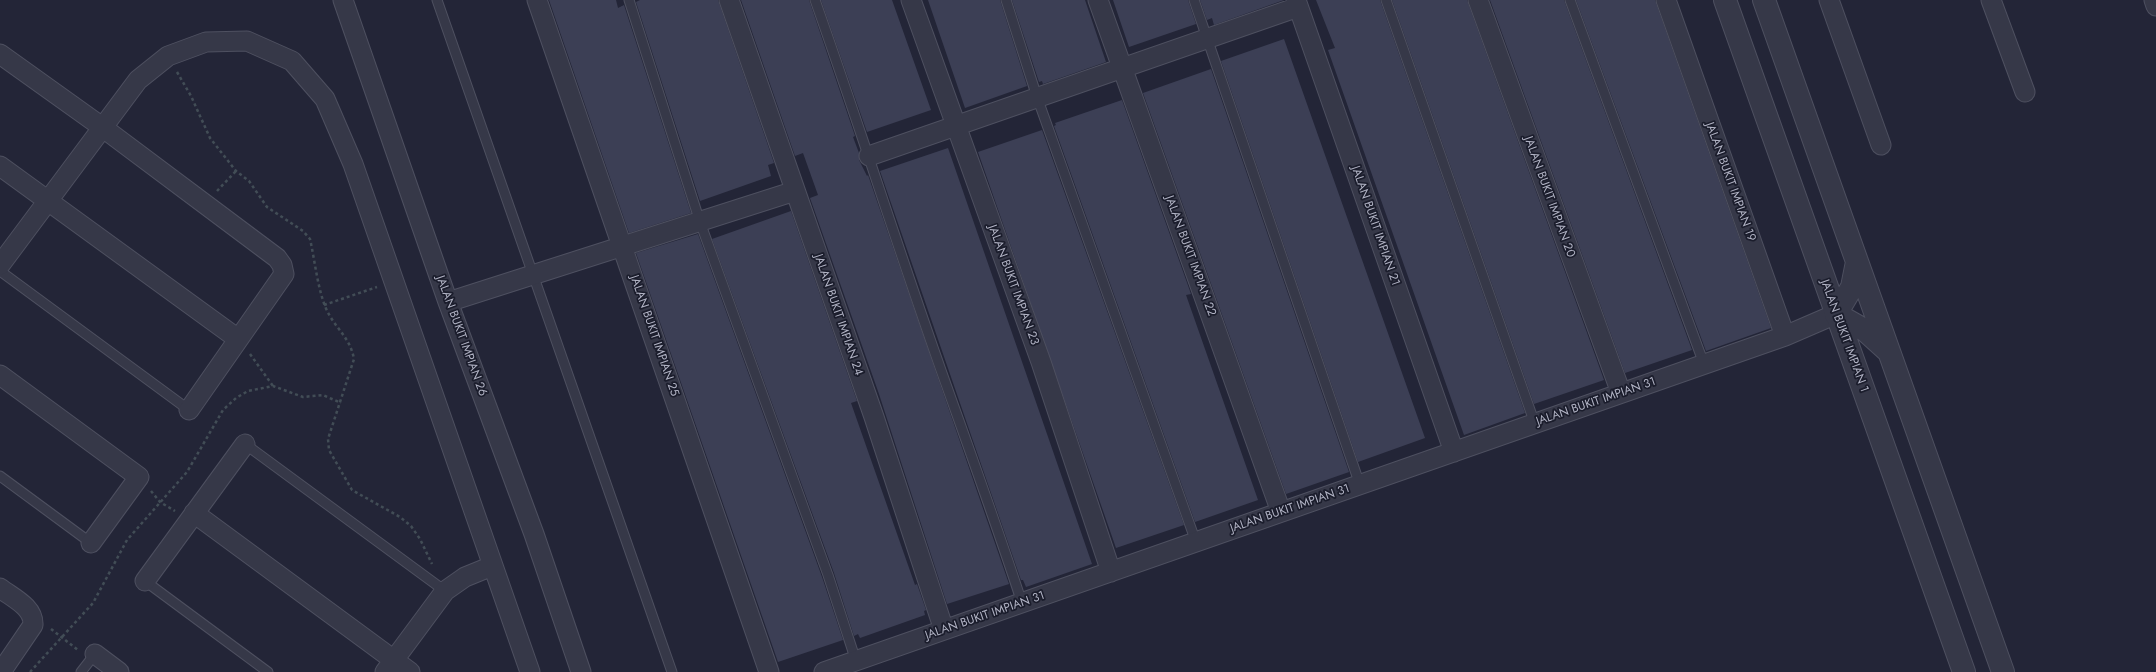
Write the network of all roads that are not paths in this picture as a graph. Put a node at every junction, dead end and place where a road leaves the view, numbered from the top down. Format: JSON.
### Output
{"nodes":[{"id":1,"x":343,"y":0,"type":"edge"},
{"id":2,"x":437,"y":0,"type":"edge"},
{"id":3,"x":537,"y":0,"type":"edge"},
{"id":4,"x":629,"y":0,"type":"edge"},
{"id":5,"x":729,"y":0,"type":"edge"},
{"id":6,"x":815,"y":0,"type":"edge"},
{"id":7,"x":911,"y":0,"type":"edge"},
{"id":8,"x":1006,"y":0,"type":"edge"},
{"id":9,"x":1098,"y":0,"type":"edge"},
{"id":10,"x":1194,"y":0,"type":"edge"},
{"id":11,"x":1386,"y":0,"type":"edge"},
{"id":12,"x":1478,"y":0,"type":"edge"},
{"id":13,"x":1570,"y":0,"type":"edge"},
{"id":14,"x":1666,"y":0,"type":"edge"},
{"id":15,"x":1725,"y":0,"type":"edge"},
{"id":16,"x":1764,"y":0,"type":"edge"},
{"id":17,"x":1829,"y":0,"type":"edge"},
{"id":18,"x":1991,"y":0,"type":"edge"},
{"id":19,"x":2154,"y":0,"type":"edge"},
{"id":20,"x":1297,"y":4,"type":"edge"},
{"id":21,"x":2156,"y":6,"type":"edge"},
{"id":22,"x":1206,"y":38,"type":"junction"},
{"id":23,"x":0,"y":54,"type":"edge"},
{"id":24,"x":1122,"y":68,"type":"junction"},
{"id":25,"x":2025,"y":92,"type":"dead end"},
{"id":26,"x":1037,"y":97,"type":"junction"},
{"id":27,"x":956,"y":125,"type":"junction"},
{"id":28,"x":102,"y":127,"type":"junction"},
{"id":29,"x":1881,"y":145,"type":"dead end"},
{"id":30,"x":869,"y":156,"type":"junction"},
{"id":31,"x":0,"y":166,"type":"edge"},
{"id":32,"x":795,"y":191,"type":"junction"},
{"id":33,"x":47,"y":201,"type":"junction"},
{"id":34,"x":700,"y":222,"type":"junction"},
{"id":35,"x":623,"y":247,"type":"junction"},
{"id":36,"x":1857,"y":262,"type":"junction"},
{"id":37,"x":0,"y":266,"type":"edge"},
{"id":38,"x":0,"y":271,"type":"edge"},
{"id":39,"x":534,"y":276,"type":"junction"},
{"id":40,"x":448,"y":302,"type":"junction"},
{"id":41,"x":1836,"y":314,"type":"junction"},
{"id":42,"x":1785,"y":336,"type":"junction"},
{"id":43,"x":238,"y":339,"type":"junction"},
{"id":44,"x":1889,"y":352,"type":"junction"},
{"id":45,"x":1704,"y":364,"type":"junction"},
{"id":46,"x":0,"y":375,"type":"edge"},
{"id":47,"x":1621,"y":393,"type":"junction"},
{"id":48,"x":189,"y":410,"type":"joint"},
{"id":49,"x":1535,"y":424,"type":"junction"},
{"id":50,"x":245,"y":444,"type":"joint"},
{"id":51,"x":1454,"y":452,"type":"junction"},
{"id":52,"x":0,"y":476,"type":"edge"},
{"id":53,"x":1360,"y":485,"type":"junction"},
{"id":54,"x":1281,"y":512,"type":"junction"},
{"id":55,"x":192,"y":517,"type":"junction"},
{"id":56,"x":1196,"y":542,"type":"junction"},
{"id":57,"x":91,"y":543,"type":"joint"},
{"id":58,"x":492,"y":566,"type":"junction"},
{"id":59,"x":1111,"y":572,"type":"junction"},
{"id":60,"x":145,"y":581,"type":"joint"},
{"id":61,"x":0,"y":588,"type":"edge"},
{"id":62,"x":445,"y":591,"type":"junction"},
{"id":63,"x":1022,"y":603,"type":"junction"},
{"id":64,"x":944,"y":630,"type":"junction"},
{"id":65,"x":93,"y":656,"type":"joint"},
{"id":66,"x":856,"y":661,"type":"junction"},
{"id":67,"x":389,"y":666,"type":"edge"},
{"id":68,"x":1,"y":672,"type":"edge"},
{"id":69,"x":81,"y":672,"type":"edge"},
{"id":70,"x":120,"y":672,"type":"edge"},
{"id":71,"x":268,"y":672,"type":"edge"},
{"id":72,"x":410,"y":672,"type":"edge"},
{"id":73,"x":530,"y":672,"type":"edge"},
{"id":74,"x":581,"y":672,"type":"edge"},
{"id":75,"x":672,"y":672,"type":"edge"},
{"id":76,"x":769,"y":672,"type":"edge"},
{"id":77,"x":824,"y":672,"type":"edge"},
{"id":78,"x":1964,"y":672,"type":"edge"},
{"id":79,"x":2003,"y":672,"type":"edge"}],
"edges":[{"from":1,"to":40,"type":"street","name":"JALAN BUKIT IMPIAN 26"},
{"from":2,"to":39,"type":"lane"},
{"from":3,"to":35,"type":"street","name":"JALAN BUKIT IMPIAN 25"},
{"from":4,"to":34,"type":"lane"},
{"from":5,"to":32,"type":"street","name":"JALAN BUKIT IMPIAN 24"},
{"from":6,"to":30,"type":"lane"},
{"from":7,"to":27,"type":"street","name":"JALAN BUKIT IMPIAN 23"},
{"from":8,"to":26,"type":"lane"},
{"from":9,"to":24,"type":"street","name":"JALAN BUKIT IMPIAN 22"},
{"from":10,"to":22,"type":"lane"},
{"from":11,"to":49,"type":"lane"},
{"from":12,"to":47,"type":"street","name":"JALAN BUKIT IMPIAN 20"},
{"from":13,"to":45,"type":"lane"},
{"from":14,"to":42,"type":"street","name":"JALAN BUKIT IMPIAN 19"},
{"from":15,"to":41,"type":"street","name":"JALAN BUKIT IMPIAN 1"},
{"from":16,"to":36,"type":"street"},
{"from":17,"to":29,"type":"street"},
{"from":18,"to":25,"type":"street"},
{"from":19,"to":21,"type":"street"},
{"from":20,"to":22,"type":"street"},
{"from":20,"to":51,"type":"street","name":"JALAN BUKIT IMPIAN 21"},
{"from":22,"to":24,"type":"street"},
{"from":22,"to":53,"type":"lane"},
{"from":23,"to":28,"type":"street"},
{"from":24,"to":26,"type":"street"},
{"from":24,"to":54,"type":"street","name":"JALAN BUKIT IMPIAN 22"},
{"from":26,"to":27,"type":"street"},
{"from":26,"to":56,"type":"lane"},
{"from":27,"to":30,"type":"street"},
{"from":27,"to":59,"type":"street","name":"JALAN BUKIT IMPIAN 23"},
{"from":28,"to":33,"type":"street"},
{"from":28,"to":43,"type":"street"},
{"from":28,"to":58,"type":"street"},
{"from":30,"to":63,"type":"lane"},
{"from":31,"to":33,"type":"street"},
{"from":32,"to":34,"type":"street"},
{"from":32,"to":64,"type":"street","name":"JALAN BUKIT IMPIAN 24"},
{"from":33,"to":37,"type":"street"},
{"from":33,"to":43,"type":"street"},
{"from":34,"to":35,"type":"street"},
{"from":34,"to":66,"type":"lane"},
{"from":35,"to":39,"type":"street"},
{"from":35,"to":76,"type":"street","name":"JALAN BUKIT IMPIAN 25"},
{"from":36,"to":41,"type":"street"},
{"from":36,"to":44,"type":"street"},
{"from":38,"to":48,"type":"lane"},
{"from":39,"to":40,"type":"street"},
{"from":39,"to":75,"type":"lane"},
{"from":40,"to":74,"type":"street","name":"JALAN BUKIT IMPIAN 26"},
{"from":41,"to":42,"type":"street"},
{"from":41,"to":44,"type":"street"},
{"from":41,"to":78,"type":"street","name":"JALAN BUKIT IMPIAN 1"},
{"from":42,"to":45,"type":"street","name":"JALAN BUKIT IMPIAN 31"},
{"from":43,"to":48,"type":"street"},
{"from":44,"to":79,"type":"street"},
{"from":45,"to":47,"type":"street","name":"JALAN BUKIT IMPIAN 31"},
{"from":46,"to":57,"type":"street"},
{"from":47,"to":49,"type":"street","name":"JALAN BUKIT IMPIAN 31"},
{"from":49,"to":51,"type":"street","name":"JALAN BUKIT IMPIAN 31"},
{"from":50,"to":55,"type":"street"},
{"from":50,"to":62,"type":"lane"},
{"from":51,"to":53,"type":"street","name":"JALAN BUKIT IMPIAN 31"},
{"from":52,"to":57,"type":"lane"},
{"from":53,"to":54,"type":"street","name":"JALAN BUKIT IMPIAN 31"},
{"from":54,"to":56,"type":"street","name":"JALAN BUKIT IMPIAN 31"},
{"from":55,"to":60,"type":"street"},
{"from":55,"to":67,"type":"street"},
{"from":56,"to":59,"type":"street","name":"JALAN BUKIT IMPIAN 31"},
{"from":58,"to":62,"type":"street"},
{"from":58,"to":73,"type":"street"},
{"from":59,"to":63,"type":"street","name":"JALAN BUKIT IMPIAN 31"},
{"from":60,"to":71,"type":"lane"},
{"from":61,"to":68,"type":"street"},
{"from":62,"to":67,"type":"street"},
{"from":63,"to":64,"type":"street","name":"JALAN BUKIT IMPIAN 31"},
{"from":64,"to":66,"type":"street","name":"JALAN BUKIT IMPIAN 31"},
{"from":65,"to":69,"type":"lane"},
{"from":65,"to":70,"type":"street"},
{"from":66,"to":77,"type":"street","name":"JALAN BUKIT IMPIAN 31"},
{"from":67,"to":72,"type":"street"}]}
